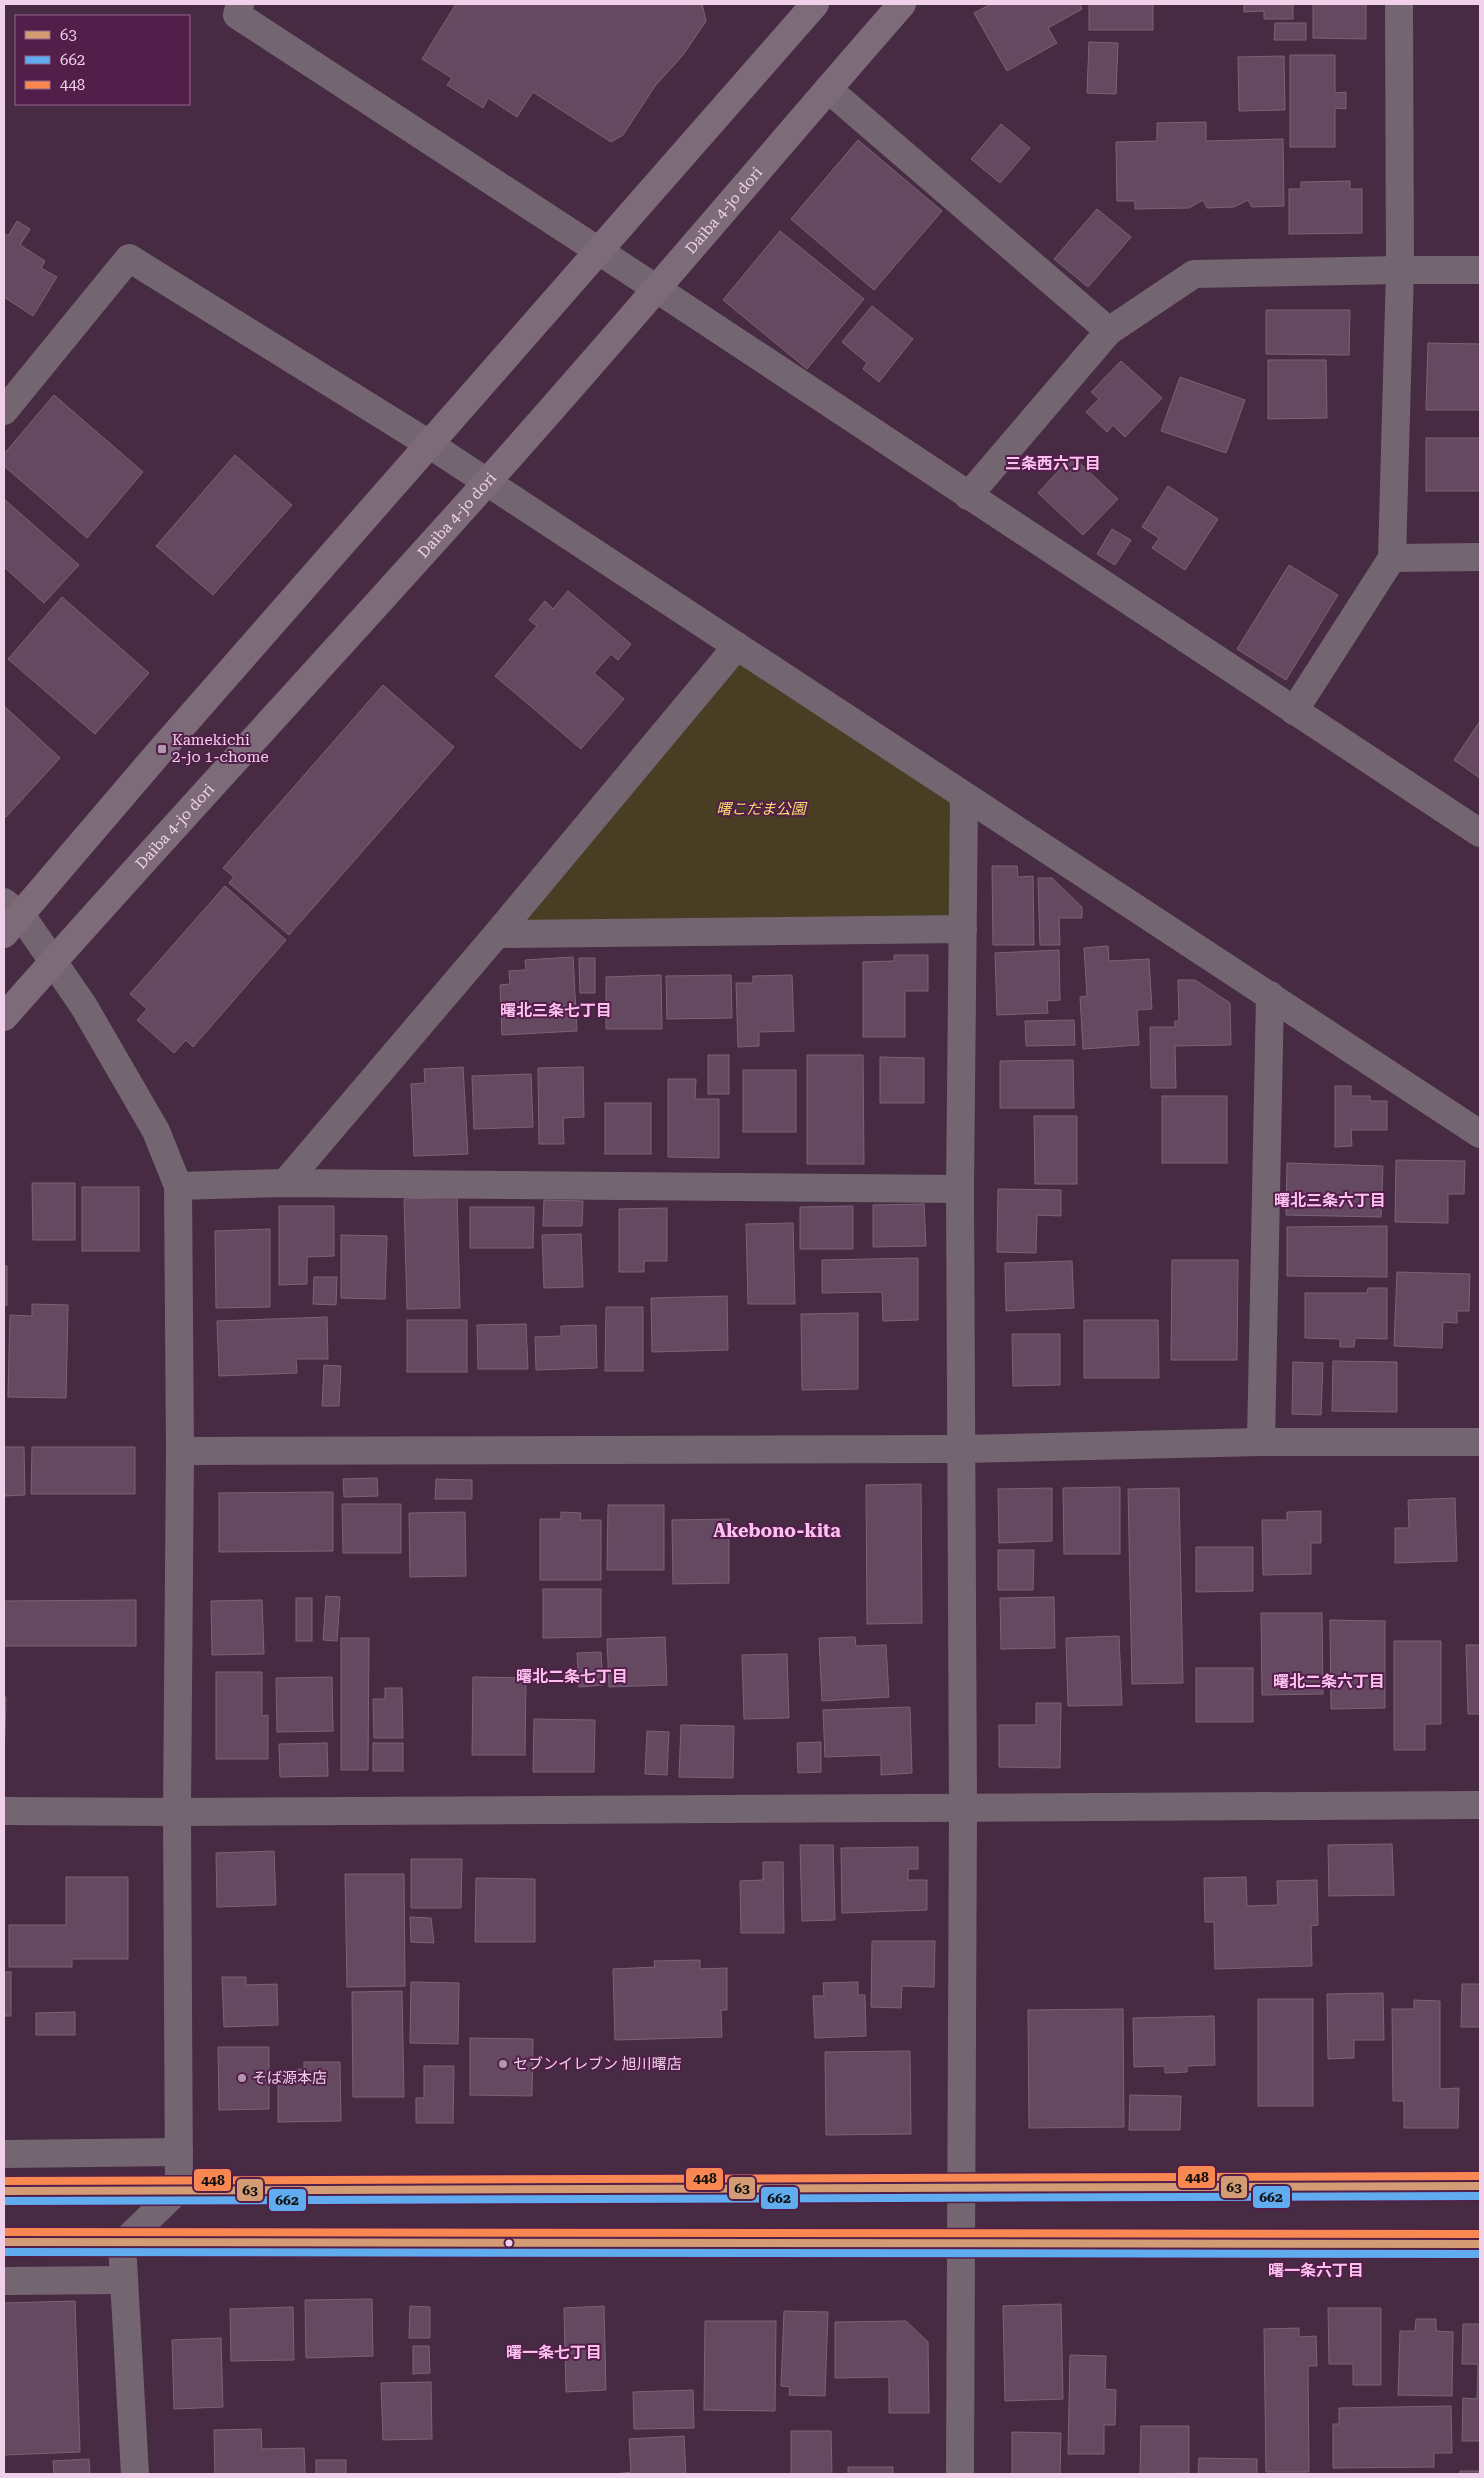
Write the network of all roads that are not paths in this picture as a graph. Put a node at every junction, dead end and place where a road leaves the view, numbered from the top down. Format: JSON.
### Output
{"nodes":[{"id":1,"x":240,"y":4,"type":"edge"},
{"id":2,"x":815,"y":4,"type":"edge"},
{"id":3,"x":902,"y":4,"type":"edge"},
{"id":4,"x":1399,"y":4,"type":"edge"},
{"id":5,"x":828,"y":89,"type":"junction"},
{"id":6,"x":597,"y":250,"type":"junction"},
{"id":7,"x":1400,"y":270,"type":"junction"},
{"id":8,"x":1480,"y":270,"type":"edge"},
{"id":9,"x":657,"y":289,"type":"junction"},
{"id":10,"x":1109,"y":331,"type":"junction"},
{"id":11,"x":4,"y":411,"type":"edge"},
{"id":12,"x":428,"y":444,"type":"junction"},
{"id":13,"x":487,"y":482,"type":"junction"},
{"id":14,"x":968,"y":496,"type":"junction"},
{"id":15,"x":1480,"y":557,"type":"edge"},
{"id":16,"x":1392,"y":558,"type":"junction"},
{"id":17,"x":737,"y":646,"type":"junction"},
{"id":18,"x":1294,"y":712,"type":"junction"},
{"id":19,"x":964,"y":797,"type":"junction"},
{"id":20,"x":1480,"y":834,"type":"edge"},
{"id":21,"x":10,"y":917,"type":"edge"},
{"id":22,"x":963,"y":929,"type":"junction"},
{"id":23,"x":497,"y":934,"type":"junction"},
{"id":24,"x":53,"y":961,"type":"junction"},
{"id":25,"x":1270,"y":995,"type":"junction"},
{"id":26,"x":4,"y":1017,"type":"edge"},
{"id":27,"x":1480,"y":1134,"type":"edge"},
{"id":28,"x":285,"y":1183,"type":"junction"},
{"id":29,"x":178,"y":1186,"type":"junction"},
{"id":30,"x":960,"y":1189,"type":"junction"},
{"id":31,"x":1261,"y":1442,"type":"junction"},
{"id":32,"x":1480,"y":1442,"type":"edge"},
{"id":33,"x":963,"y":1449,"type":"junction"},
{"id":34,"x":180,"y":1451,"type":"junction"},
{"id":35,"x":1480,"y":1805,"type":"edge"},
{"id":36,"x":963,"y":1808,"type":"junction"},
{"id":37,"x":4,"y":1811,"type":"edge"},
{"id":38,"x":177,"y":1812,"type":"junction"},
{"id":39,"x":179,"y":2152,"type":"junction"},
{"id":40,"x":4,"y":2154,"type":"edge"},
{"id":41,"x":1480,"y":2186,"type":"edge"},
{"id":42,"x":963,"y":2187,"type":"junction"},
{"id":43,"x":179,"y":2189,"type":"junction"},
{"id":44,"x":4,"y":2191,"type":"edge"},
{"id":45,"x":4,"y":2242,"type":"edge"},
{"id":46,"x":122,"y":2244,"type":"junction"},
{"id":47,"x":960,"y":2244,"type":"junction"},
{"id":48,"x":1480,"y":2244,"type":"edge"},
{"id":49,"x":124,"y":2280,"type":"junction"},
{"id":50,"x":4,"y":2281,"type":"edge"},
{"id":51,"x":134,"y":2474,"type":"edge"},
{"id":52,"x":960,"y":2474,"type":"edge"}],
"edges":[{"from":1,"to":6,"type":"street"},
{"from":2,"to":6,"type":"highway"},
{"from":3,"to":5,"type":"highway","name":"Daiba 4-jo dori"},
{"from":4,"to":7,"type":"street"},
{"from":5,"to":9,"type":"highway","name":"Daiba 4-jo dori"},
{"from":5,"to":10,"type":"street"},
{"from":6,"to":9,"type":"street"},
{"from":6,"to":12,"type":"highway"},
{"from":7,"to":8,"type":"street"},
{"from":7,"to":10,"type":"street"},
{"from":7,"to":16,"type":"street"},
{"from":9,"to":13,"type":"highway","name":"Daiba 4-jo dori"},
{"from":9,"to":14,"type":"street"},
{"from":10,"to":14,"type":"street"},
{"from":11,"to":12,"type":"street"},
{"from":12,"to":13,"type":"street"},
{"from":12,"to":21,"type":"highway"},
{"from":13,"to":17,"type":"street"},
{"from":13,"to":24,"type":"highway","name":"Daiba 4-jo dori"},
{"from":14,"to":18,"type":"street"},
{"from":15,"to":16,"type":"street"},
{"from":16,"to":18,"type":"street"},
{"from":17,"to":19,"type":"street"},
{"from":17,"to":23,"type":"street"},
{"from":18,"to":20,"type":"street"},
{"from":19,"to":22,"type":"street"},
{"from":19,"to":25,"type":"street"},
{"from":21,"to":24,"type":"street"},
{"from":22,"to":23,"type":"street"},
{"from":22,"to":30,"type":"street"},
{"from":23,"to":28,"type":"street"},
{"from":24,"to":26,"type":"highway","name":"Daiba 4-jo dori"},
{"from":24,"to":29,"type":"street"},
{"from":25,"to":27,"type":"street"},
{"from":25,"to":31,"type":"street"},
{"from":28,"to":29,"type":"street"},
{"from":28,"to":30,"type":"street"},
{"from":29,"to":34,"type":"street"},
{"from":30,"to":33,"type":"street"},
{"from":31,"to":32,"type":"street"},
{"from":31,"to":33,"type":"street"},
{"from":33,"to":34,"type":"street"},
{"from":33,"to":36,"type":"street"},
{"from":34,"to":38,"type":"street"},
{"from":35,"to":36,"type":"street"},
{"from":36,"to":38,"type":"street"},
{"from":36,"to":42,"type":"street"},
{"from":37,"to":38,"type":"street"},
{"from":38,"to":39,"type":"street"},
{"from":39,"to":40,"type":"street"},
{"from":39,"to":43,"type":"street"},
{"from":41,"to":42,"type":"street"},
{"from":42,"to":43,"type":"street"},
{"from":42,"to":47,"type":"street"},
{"from":43,"to":44,"type":"street"},
{"from":43,"to":46,"type":"street"},
{"from":45,"to":46,"type":"street"},
{"from":46,"to":47,"type":"street"},
{"from":46,"to":49,"type":"street"},
{"from":47,"to":48,"type":"street"},
{"from":47,"to":52,"type":"street"},
{"from":49,"to":50,"type":"street"},
{"from":49,"to":51,"type":"street"}]}
